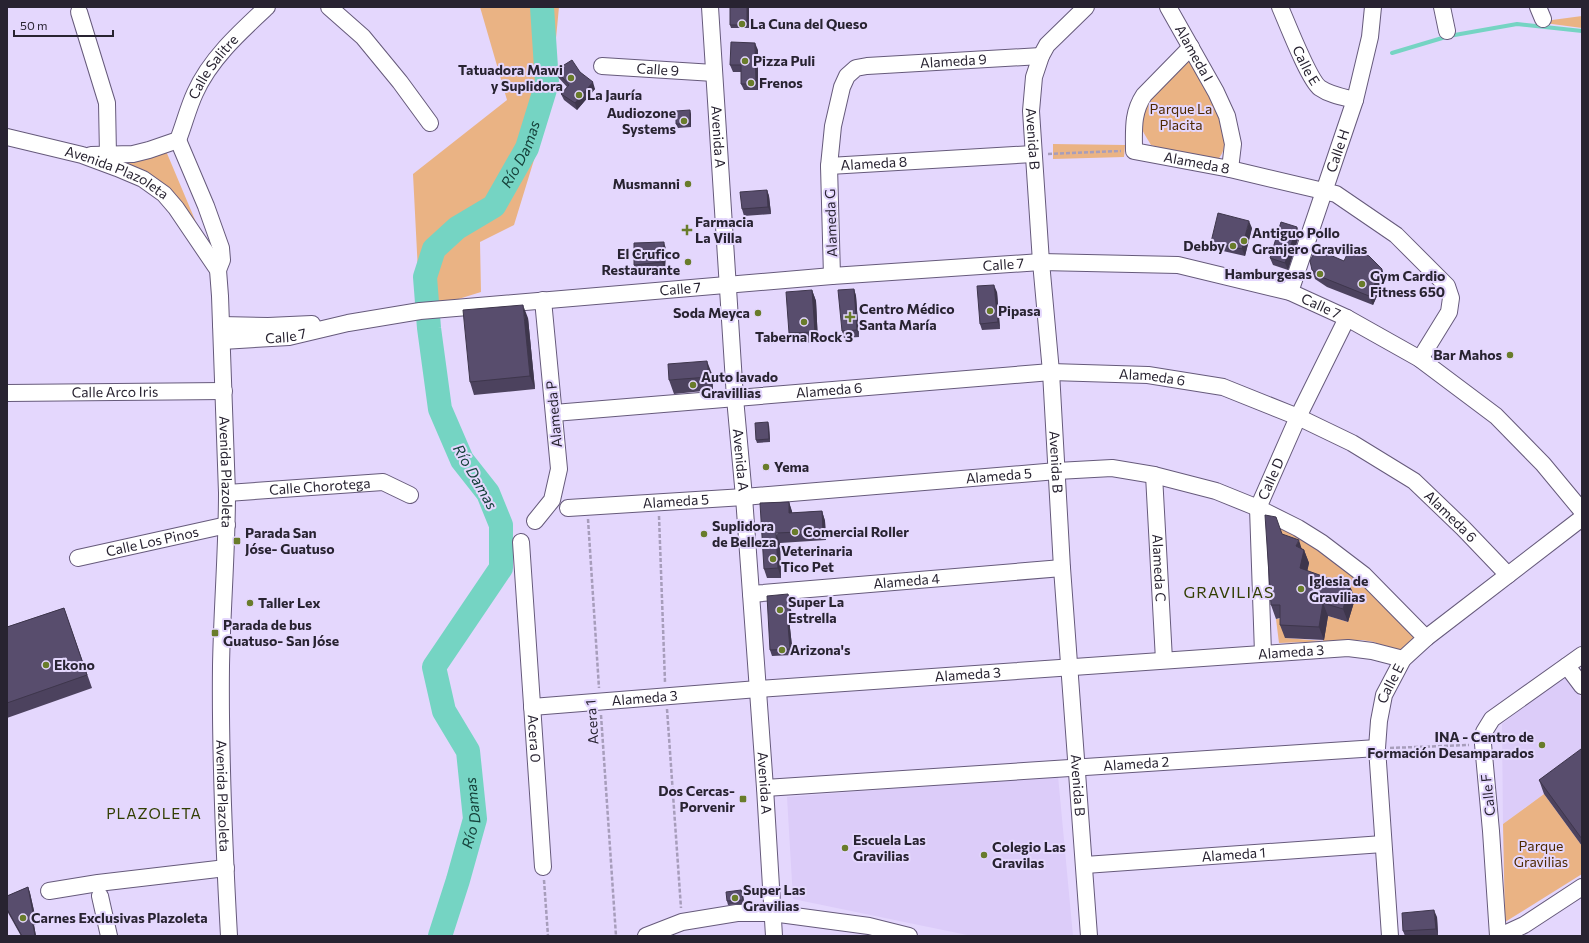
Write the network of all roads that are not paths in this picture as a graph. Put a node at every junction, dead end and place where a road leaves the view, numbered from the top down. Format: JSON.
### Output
{"nodes":[{"id":1,"x":267,"y":7,"type":"edge"},
{"id":2,"x":329,"y":7,"type":"edge"},
{"id":3,"x":710,"y":7,"type":"edge"},
{"id":4,"x":1086,"y":7,"type":"edge"},
{"id":5,"x":1168,"y":7,"type":"edge"},
{"id":6,"x":1280,"y":7,"type":"edge"},
{"id":7,"x":1373,"y":7,"type":"edge"},
{"id":8,"x":1442,"y":7,"type":"edge"},
{"id":9,"x":79,"y":12,"type":"dead end"},
{"id":10,"x":1447,"y":31,"type":"dead end"},
{"id":11,"x":1191,"y":47,"type":"junction"},
{"id":12,"x":1041,"y":56,"type":"junction"},
{"id":13,"x":602,"y":66,"type":"dead end"},
{"id":14,"x":866,"y":66,"type":"joint"},
{"id":15,"x":714,"y":73,"type":"junction"},
{"id":16,"x":1355,"y":100,"type":"junction"},
{"id":17,"x":430,"y":123,"type":"dead end"},
{"id":18,"x":7,"y":137,"type":"edge"},
{"id":19,"x":178,"y":140,"type":"junction"},
{"id":20,"x":108,"y":154,"type":"junction"},
{"id":21,"x":1033,"y":154,"type":"junction"},
{"id":22,"x":82,"y":155,"type":"junction"},
{"id":23,"x":829,"y":166,"type":"junction"},
{"id":24,"x":1230,"y":169,"type":"junction"},
{"id":25,"x":1326,"y":190,"type":"junction"},
{"id":26,"x":1041,"y":262,"type":"junction"},
{"id":27,"x":218,"y":270,"type":"junction"},
{"id":28,"x":832,"y":276,"type":"junction"},
{"id":29,"x":728,"y":284,"type":"junction"},
{"id":30,"x":1290,"y":292,"type":"junction"},
{"id":31,"x":543,"y":300,"type":"junction"},
{"id":32,"x":1347,"y":318,"type":"junction"},
{"id":33,"x":222,"y":333,"type":"junction"},
{"id":34,"x":1420,"y":359,"type":"junction"},
{"id":35,"x":1051,"y":372,"type":"junction"},
{"id":36,"x":224,"y":391,"type":"junction"},
{"id":37,"x":7,"y":393,"type":"edge"},
{"id":38,"x":734,"y":398,"type":"junction"},
{"id":39,"x":554,"y":413,"type":"junction"},
{"id":40,"x":1298,"y":417,"type":"junction"},
{"id":41,"x":1056,"y":471,"type":"junction"},
{"id":42,"x":1154,"y":475,"type":"junction"},
{"id":43,"x":227,"y":492,"type":"junction"},
{"id":44,"x":410,"y":495,"type":"dead end"},
{"id":45,"x":744,"y":497,"type":"junction"},
{"id":46,"x":568,"y":508,"type":"dead end"},
{"id":47,"x":1258,"y":508,"type":"junction"},
{"id":48,"x":1582,"y":511,"type":"edge"},
{"id":49,"x":1582,"y":518,"type":"edge"},
{"id":50,"x":535,"y":521,"type":"dead end"},
{"id":51,"x":227,"y":525,"type":"junction"},
{"id":52,"x":521,"y":542,"type":"dead end"},
{"id":53,"x":78,"y":558,"type":"dead end"},
{"id":54,"x":1062,"y":568,"type":"junction"},
{"id":55,"x":1508,"y":576,"type":"junction"},
{"id":56,"x":751,"y":594,"type":"junction"},
{"id":57,"x":1426,"y":638,"type":"junction"},
{"id":58,"x":1263,"y":653,"type":"junction"},
{"id":59,"x":1582,"y":655,"type":"edge"},
{"id":60,"x":1403,"y":658,"type":"junction"},
{"id":61,"x":1164,"y":660,"type":"junction"},
{"id":62,"x":1567,"y":666,"type":"junction"},
{"id":63,"x":1069,"y":667,"type":"junction"},
{"id":64,"x":1582,"y":686,"type":"edge"},
{"id":65,"x":758,"y":689,"type":"junction"},
{"id":66,"x":532,"y":707,"type":"junction"},
{"id":67,"x":1377,"y":748,"type":"junction"},
{"id":68,"x":1077,"y":767,"type":"junction"},
{"id":69,"x":765,"y":788,"type":"junction"},
{"id":70,"x":1383,"y":844,"type":"junction"},
{"id":71,"x":1085,"y":865,"type":"junction"},
{"id":72,"x":543,"y":867,"type":"road end"},
{"id":73,"x":226,"y":868,"type":"junction"},
{"id":74,"x":1582,"y":887,"type":"edge"},
{"id":75,"x":49,"y":891,"type":"dead end"},
{"id":76,"x":100,"y":896,"type":"dead end"},
{"id":77,"x":772,"y":913,"type":"junction"},
{"id":78,"x":1524,"y":930,"type":"edge"},
{"id":79,"x":109,"y":936,"type":"edge"},
{"id":80,"x":229,"y":936,"type":"edge"},
{"id":81,"x":646,"y":936,"type":"edge"},
{"id":82,"x":774,"y":936,"type":"edge"},
{"id":83,"x":909,"y":936,"type":"edge"},
{"id":84,"x":1089,"y":936,"type":"edge"},
{"id":85,"x":1390,"y":936,"type":"edge"},
{"id":86,"x":1499,"y":936,"type":"edge"}],
"edges":[{"from":1,"to":19,"type":"street","name":"Calle Salitre"},
{"from":2,"to":17,"type":"street"},
{"from":3,"to":15,"type":"street","name":"Avenida A"},
{"from":4,"to":12,"type":"street","name":"Avenida B"},
{"from":5,"to":11,"type":"street","name":"Alameda I"},
{"from":6,"to":16,"type":"street","name":"Calle E"},
{"from":7,"to":16,"type":"street","name":"Calle H"},
{"from":8,"to":10,"type":"street"},
{"from":9,"to":20,"type":"street"},
{"from":11,"to":24,"type":"street","name":"Alameda I"},
{"from":11,"to":24,"type":"street","name":"Alameda 8"},
{"from":12,"to":14,"type":"street","name":"Alameda 9"},
{"from":12,"to":21,"type":"street","name":"Avenida B"},
{"from":13,"to":15,"type":"street","name":"Calle 9"},
{"from":14,"to":23,"type":"street","name":"Alameda G"},
{"from":15,"to":29,"type":"street","name":"Avenida A"},
{"from":16,"to":25,"type":"street","name":"Calle H"},
{"from":18,"to":22,"type":"street","name":"Avenida Plazoleta"},
{"from":19,"to":20,"type":"street"},
{"from":19,"to":27,"type":"street"},
{"from":20,"to":22,"type":"street"},
{"from":21,"to":23,"type":"street","name":"Alameda 8"},
{"from":21,"to":26,"type":"street","name":"Avenida B"},
{"from":22,"to":27,"type":"street","name":"Avenida Plazoleta"},
{"from":23,"to":28,"type":"street","name":"Alameda G"},
{"from":24,"to":25,"type":"street","name":"Alameda 8"},
{"from":25,"to":30,"type":"street","name":"Calle H"},
{"from":25,"to":34,"type":"street","name":"Alameda 8"},
{"from":26,"to":28,"type":"street","name":"Calle 7"},
{"from":26,"to":30,"type":"street","name":"Calle 7"},
{"from":26,"to":35,"type":"street","name":"Avenida B"},
{"from":27,"to":33,"type":"street","name":"Avenida Plazoleta"},
{"from":28,"to":29,"type":"street","name":"Calle 7"},
{"from":29,"to":31,"type":"street","name":"Calle 7"},
{"from":29,"to":38,"type":"street","name":"Avenida A"},
{"from":30,"to":32,"type":"street","name":"Calle 7"},
{"from":31,"to":33,"type":"street","name":"Calle 7"},
{"from":31,"to":39,"type":"street","name":"Alameda P"},
{"from":32,"to":34,"type":"street","name":"Calle 7"},
{"from":32,"to":40,"type":"street","name":"Calle D"},
{"from":33,"to":36,"type":"street","name":"Avenida Plazoleta"},
{"from":34,"to":48,"type":"street","name":"Calle 7"},
{"from":35,"to":38,"type":"street","name":"Alameda 6"},
{"from":35,"to":40,"type":"street","name":"Alameda 6"},
{"from":35,"to":41,"type":"street","name":"Avenida B"},
{"from":36,"to":37,"type":"street","name":"Calle Arco Iris"},
{"from":36,"to":43,"type":"street","name":"Avenida Plazoleta"},
{"from":38,"to":39,"type":"street"},
{"from":38,"to":45,"type":"street","name":"Avenida A"},
{"from":39,"to":50,"type":"street","name":"Alameda P"},
{"from":40,"to":47,"type":"street","name":"Calle D"},
{"from":40,"to":55,"type":"street","name":"Alameda 6"},
{"from":41,"to":42,"type":"street","name":"Alameda 5"},
{"from":41,"to":45,"type":"street","name":"Alameda 5"},
{"from":41,"to":54,"type":"street","name":"Avenida B"},
{"from":42,"to":47,"type":"street","name":"Alameda 5"},
{"from":42,"to":61,"type":"street","name":"Alameda C"},
{"from":43,"to":44,"type":"street","name":"Calle Chorotega"},
{"from":43,"to":51,"type":"street","name":"Avenida Plazoleta"},
{"from":45,"to":46,"type":"street","name":"Alameda 5"},
{"from":45,"to":56,"type":"street","name":"Avenida A"},
{"from":47,"to":57,"type":"street","name":"Alameda 5"},
{"from":47,"to":58,"type":"street","name":"Calle D"},
{"from":49,"to":55,"type":"street","name":"Calle E"},
{"from":51,"to":53,"type":"street","name":"Calle Los Pinos"},
{"from":51,"to":73,"type":"street","name":"Avenida Plazoleta"},
{"from":52,"to":66,"type":"street","name":"Acera 0"},
{"from":54,"to":56,"type":"street","name":"Alameda 4"},
{"from":54,"to":63,"type":"street","name":"Avenida B"},
{"from":55,"to":57,"type":"street","name":"Calle E"},
{"from":56,"to":65,"type":"street","name":"Avenida A"},
{"from":57,"to":60,"type":"street","name":"Calle E"},
{"from":58,"to":60,"type":"street","name":"Alameda 3"},
{"from":58,"to":61,"type":"street","name":"Alameda 3"},
{"from":59,"to":62,"type":"street","name":"Calle F"},
{"from":60,"to":67,"type":"street","name":"Calle E"},
{"from":61,"to":63,"type":"street","name":"Alameda 3"},
{"from":62,"to":64,"type":"street"},
{"from":62,"to":86,"type":"street","name":"Calle F"},
{"from":63,"to":65,"type":"street","name":"Alameda 3"},
{"from":63,"to":68,"type":"street","name":"Avenida B"},
{"from":65,"to":66,"type":"street","name":"Alameda 3"},
{"from":65,"to":69,"type":"street","name":"Avenida A"},
{"from":66,"to":72,"type":"street","name":"Acera 0"},
{"from":67,"to":68,"type":"street","name":"Alameda 2"},
{"from":67,"to":70,"type":"street","name":"Calle E"},
{"from":68,"to":69,"type":"street","name":"Alameda 2"},
{"from":68,"to":71,"type":"street","name":"Avenida B"},
{"from":69,"to":77,"type":"street","name":"Avenida A"},
{"from":70,"to":71,"type":"street","name":"Alameda 1"},
{"from":70,"to":85,"type":"street","name":"Calle E"},
{"from":71,"to":84,"type":"street","name":"Avenida B"},
{"from":73,"to":75,"type":"street"},
{"from":73,"to":80,"type":"street","name":"Avenida Plazoleta"},
{"from":74,"to":78,"type":"street"},
{"from":76,"to":79,"type":"street"},
{"from":77,"to":81,"type":"street"},
{"from":77,"to":82,"type":"street","name":"Avenida A"},
{"from":77,"to":83,"type":"street"},
{"from":78,"to":86,"type":"street"}]}
